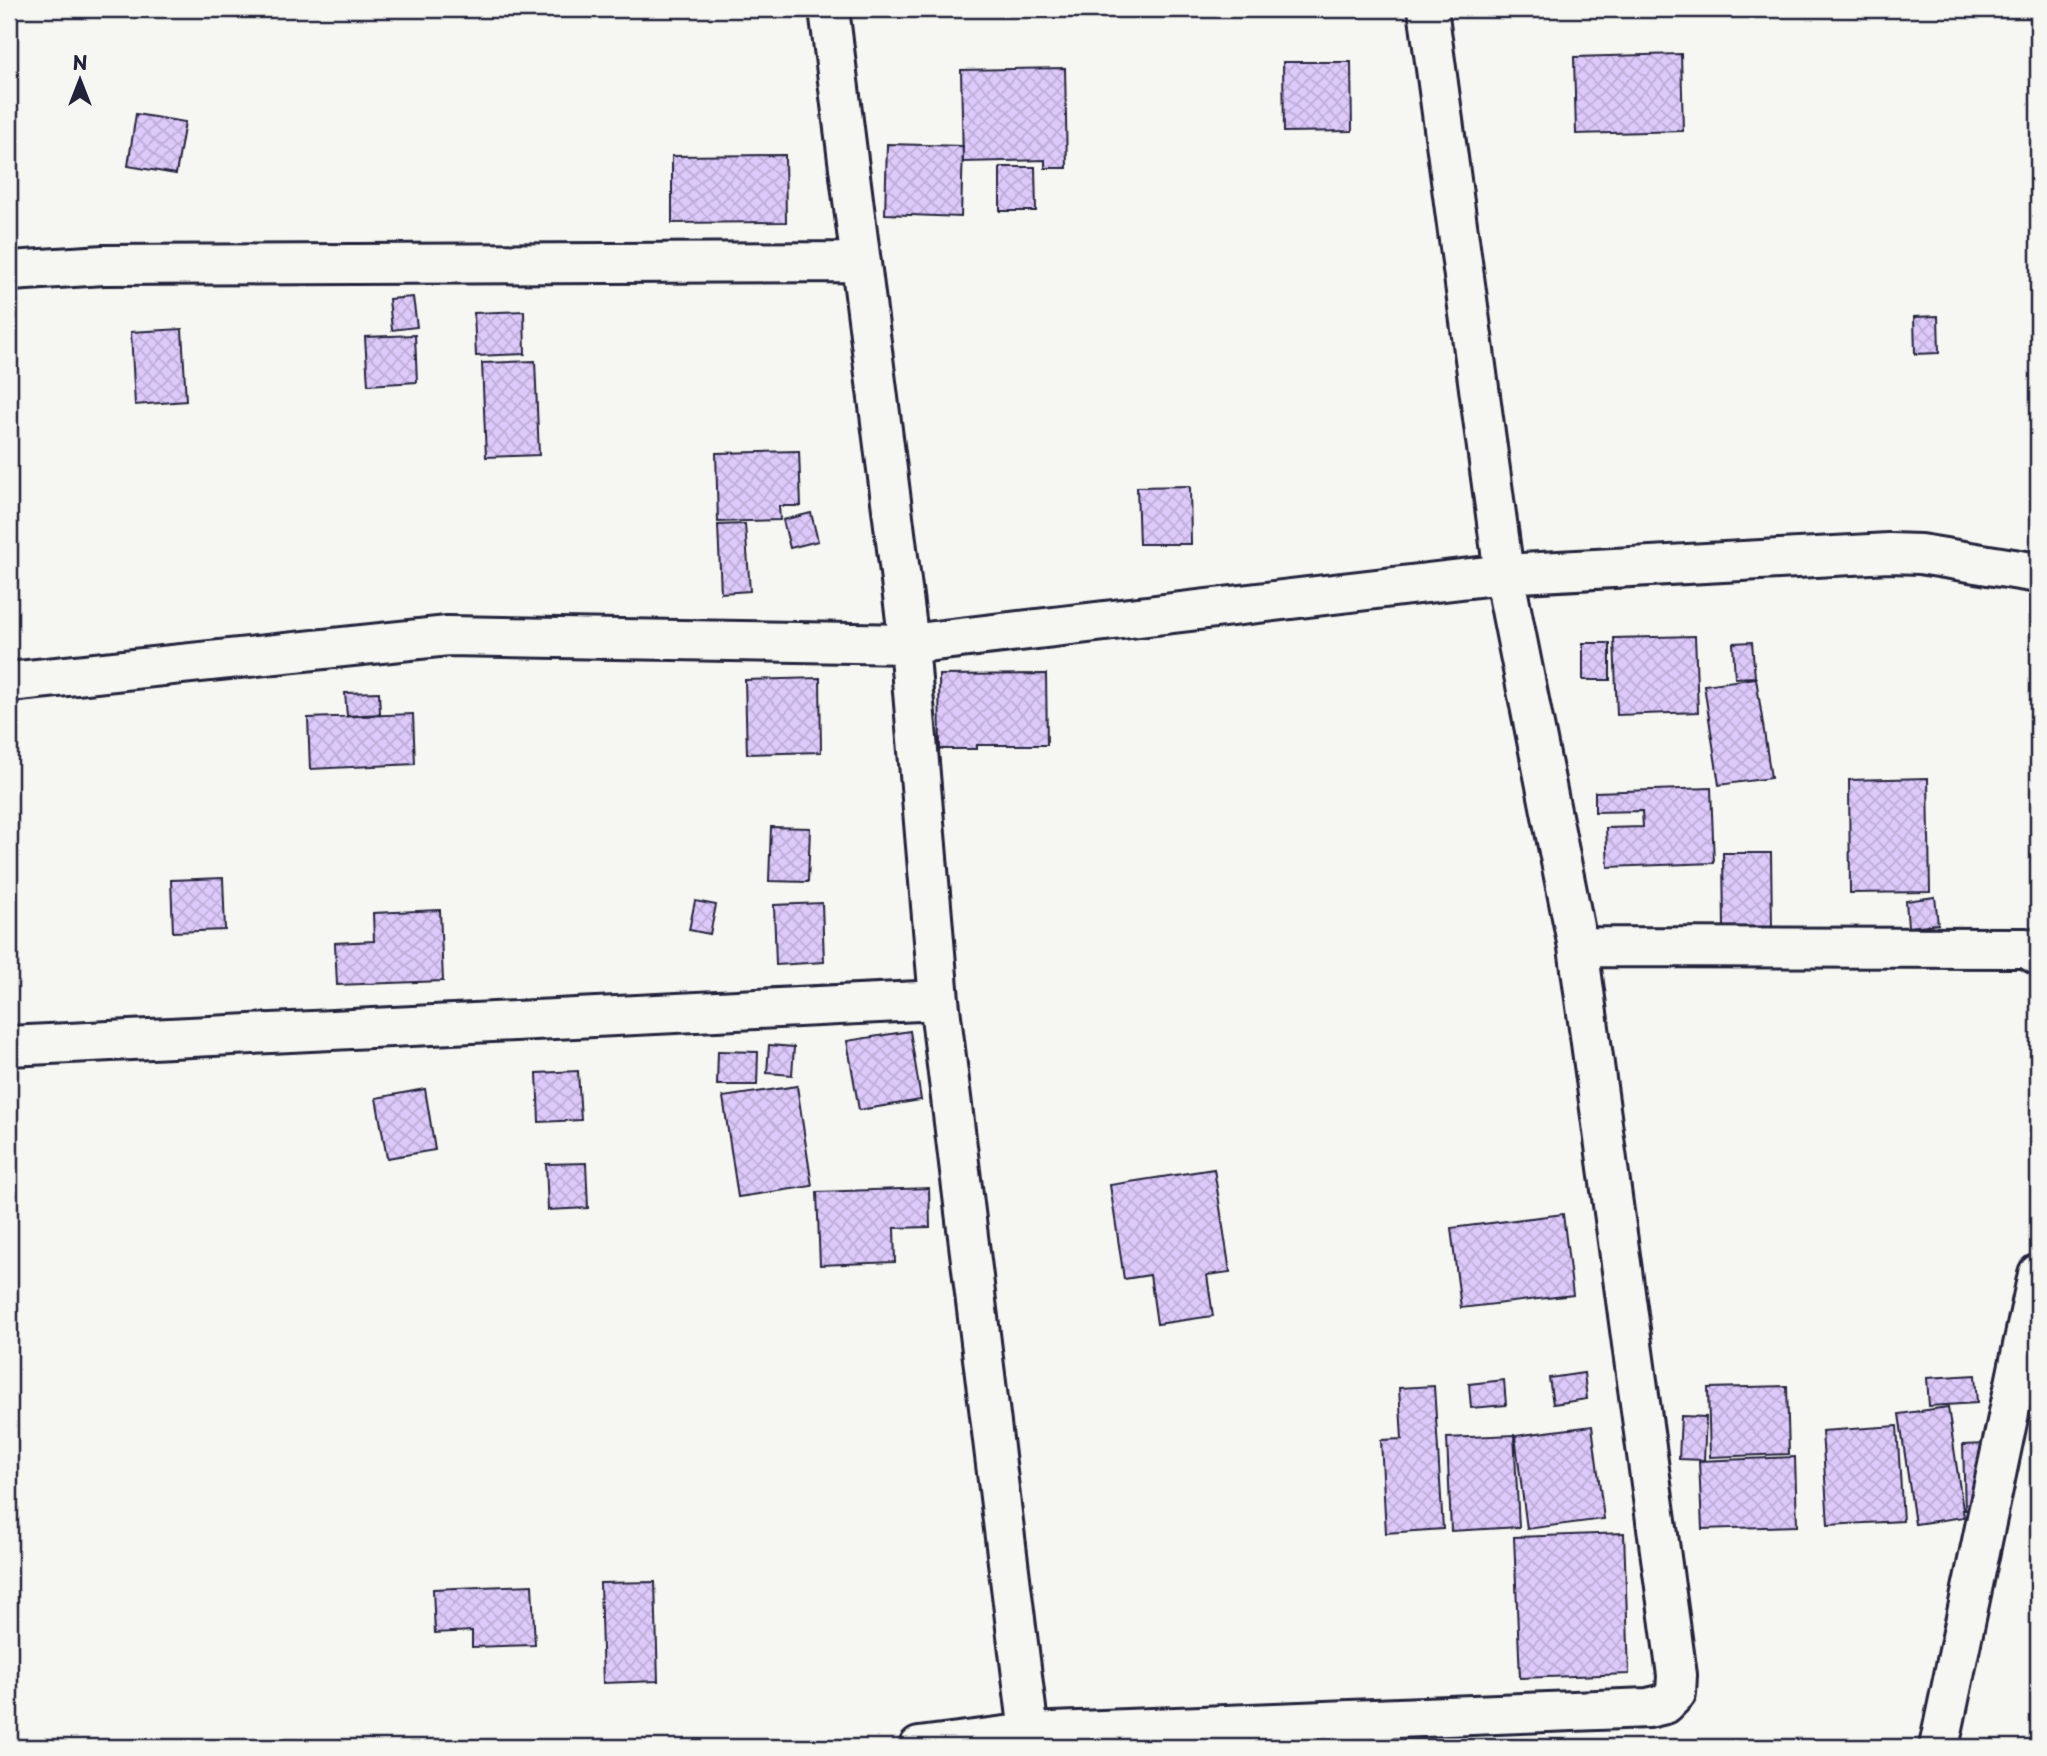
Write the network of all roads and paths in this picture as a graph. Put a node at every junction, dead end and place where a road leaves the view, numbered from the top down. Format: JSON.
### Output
{"nodes":[{"id":1,"x":828,"y":9,"type":"edge"},
{"id":2,"x":1428,"y":9,"type":"edge"},
{"id":3,"x":860,"y":262,"type":"junction"},
{"id":4,"x":9,"y":273,"type":"edge"},
{"id":5,"x":2038,"y":573,"type":"edge"},
{"id":6,"x":1504,"y":574,"type":"junction"},
{"id":7,"x":909,"y":644,"type":"junction"},
{"id":8,"x":9,"y":682,"type":"edge"},
{"id":9,"x":1578,"y":947,"type":"junction"},
{"id":10,"x":2038,"y":955,"type":"edge"},
{"id":11,"x":939,"y":1000,"type":"junction"},
{"id":12,"x":9,"y":1046,"type":"edge"},
{"id":13,"x":2038,"y":1274,"type":"edge"},
{"id":14,"x":1029,"y":1733,"type":"junction"},
{"id":15,"x":919,"y":1747,"type":"edge"},
{"id":16,"x":1939,"y":1747,"type":"edge"}],
"edges":[{"from":1,"to":3,"type":"street"},
{"from":2,"to":6,"type":"street"},
{"from":3,"to":4,"type":"street"},
{"from":3,"to":7,"type":"street"},
{"from":5,"to":6,"type":"street"},
{"from":6,"to":7,"type":"street"},
{"from":6,"to":9,"type":"street"},
{"from":7,"to":8,"type":"street"},
{"from":7,"to":11,"type":"street"},
{"from":9,"to":10,"type":"street"},
{"from":9,"to":14,"type":"street"},
{"from":11,"to":12,"type":"street"},
{"from":11,"to":14,"type":"street"},
{"from":13,"to":16,"type":"street"},
{"from":14,"to":15,"type":"street"}]}
